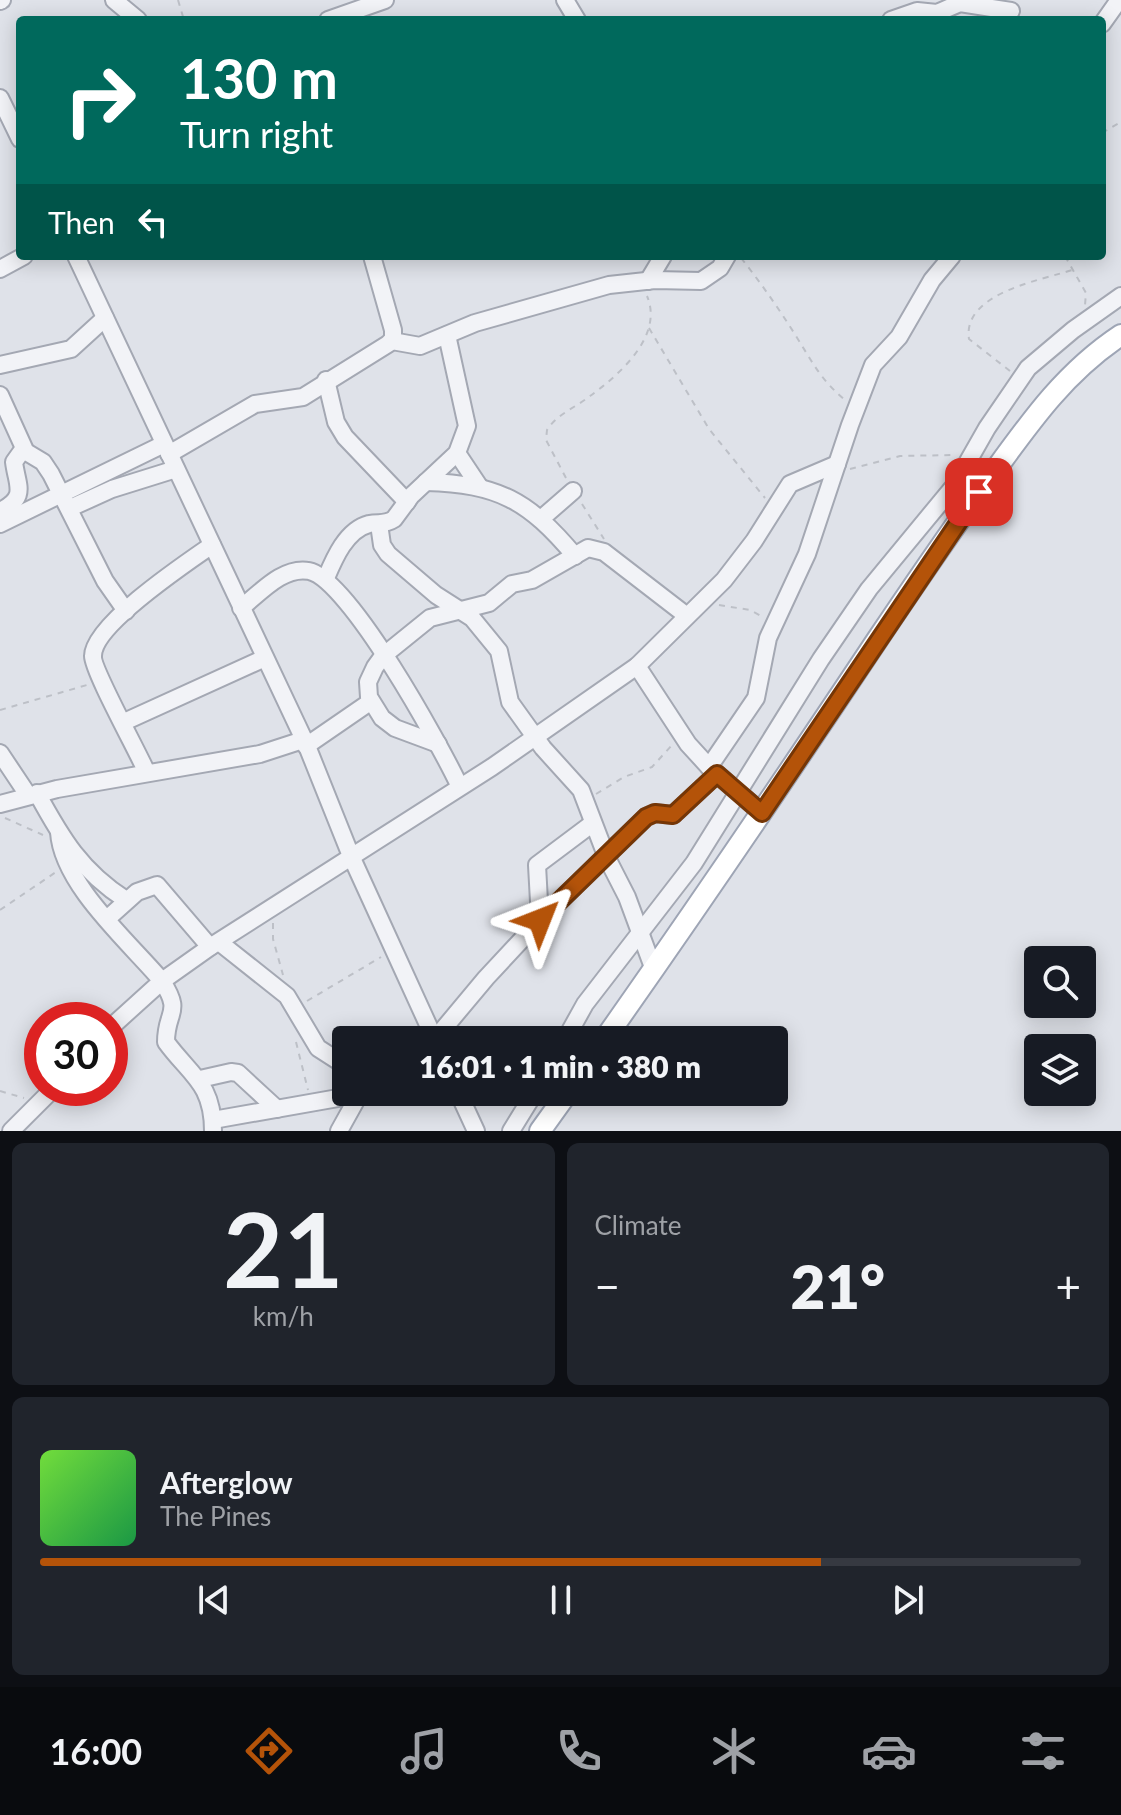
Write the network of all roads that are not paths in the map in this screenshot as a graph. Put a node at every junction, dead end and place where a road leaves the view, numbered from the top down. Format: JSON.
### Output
{"nodes":[{"id":1,"x":114,"y":0,"type":"edge"},
{"id":2,"x":385,"y":0,"type":"edge"},
{"id":3,"x":1119,"y":0,"type":"edge"},
{"id":4,"x":1011,"y":10,"type":"edge"},
{"id":5,"x":133,"y":16,"type":"edge"},
{"id":6,"x":339,"y":16,"type":"edge"},
{"id":7,"x":903,"y":16,"type":"edge"},
{"id":8,"x":1106,"y":18,"type":"edge"},
{"id":9,"x":0,"y":98,"type":"edge"},
{"id":10,"x":16,"y":131,"type":"edge"},
{"id":11,"x":78,"y":260,"type":"edge"},
{"id":12,"x":373,"y":260,"type":"edge"},
{"id":13,"x":660,"y":260,"type":"edge"},
{"id":14,"x":725,"y":260,"type":"edge"},
{"id":15,"x":949,"y":260,"type":"edge"},
{"id":16,"x":645,"y":281,"type":"junction"},
{"id":17,"x":1121,"y":296,"type":"edge"},
{"id":18,"x":105,"y":318,"type":"junction"},
{"id":19,"x":447,"y":335,"type":"junction"},
{"id":20,"x":1121,"y":335,"type":"edge"},
{"id":21,"x":392,"y":341,"type":"junction"},
{"id":22,"x":0,"y":365,"type":"edge"},
{"id":23,"x":326,"y":380,"type":"junction"},
{"id":24,"x":0,"y":395,"type":"edge"},
{"id":25,"x":23,"y":450,"type":"junction"},
{"id":26,"x":457,"y":453,"type":"junction"},
{"id":27,"x":169,"y":455,"type":"junction"},
{"id":28,"x":836,"y":467,"type":"junction"},
{"id":29,"x":426,"y":482,"type":"junction"},
{"id":30,"x":479,"y":486,"type":"junction"},
{"id":31,"x":573,"y":491,"type":"road end"},
{"id":32,"x":66,"y":501,"type":"junction"},
{"id":33,"x":407,"y":502,"type":"junction"},
{"id":34,"x":0,"y":511,"type":"edge"},
{"id":35,"x":542,"y":518,"type":"junction"},
{"id":36,"x":0,"y":524,"type":"edge"},
{"id":37,"x":379,"y":524,"type":"junction"},
{"id":38,"x":212,"y":545,"type":"junction"},
{"id":39,"x":575,"y":556,"type":"junction"},
{"id":40,"x":326,"y":578,"type":"junction"},
{"id":41,"x":241,"y":608,"type":"junction"},
{"id":42,"x":463,"y":610,"type":"junction"},
{"id":43,"x":126,"y":611,"type":"junction"},
{"id":44,"x":687,"y":616,"type":"junction"},
{"id":45,"x":383,"y":656,"type":"junction"},
{"id":46,"x":265,"y":658,"type":"junction"},
{"id":47,"x":637,"y":666,"type":"junction"},
{"id":48,"x":370,"y":702,"type":"junction"},
{"id":49,"x":124,"y":722,"type":"junction"},
{"id":50,"x":533,"y":735,"type":"junction"},
{"id":51,"x":305,"y":743,"type":"junction"},
{"id":52,"x":441,"y":749,"type":"junction"},
{"id":53,"x":0,"y":753,"type":"edge"},
{"id":54,"x":492,"y":767,"type":"junction"},
{"id":55,"x":713,"y":770,"type":"junction"},
{"id":56,"x":147,"y":773,"type":"junction"},
{"id":57,"x":459,"y":785,"type":"junction"},
{"id":58,"x":739,"y":792,"type":"junction"},
{"id":59,"x":32,"y":794,"type":"junction"},
{"id":60,"x":0,"y":804,"type":"edge"},
{"id":61,"x":762,"y":813,"type":"junction"},
{"id":62,"x":593,"y":823,"type":"junction"},
{"id":63,"x":59,"y":836,"type":"junction"},
{"id":64,"x":351,"y":856,"type":"junction"},
{"id":65,"x":607,"y":858,"type":"junction"},
{"id":66,"x":126,"y":900,"type":"junction"},
{"id":67,"x":108,"y":918,"type":"junction"},
{"id":68,"x":540,"y":920,"type":"junction"},
{"id":69,"x":641,"y":932,"type":"junction"},
{"id":70,"x":214,"y":944,"type":"junction"},
{"id":71,"x":654,"y":970,"type":"junction"},
{"id":72,"x":162,"y":981,"type":"junction"},
{"id":73,"x":128,"y":1012,"type":"edge"},
{"id":74,"x":429,"y":1026,"type":"edge"},
{"id":75,"x":447,"y":1026,"type":"edge"},
{"id":76,"x":573,"y":1026,"type":"edge"},
{"id":77,"x":614,"y":1026,"type":"edge"},
{"id":78,"x":332,"y":1057,"type":"edge"},
{"id":79,"x":200,"y":1079,"type":"junction"},
{"id":80,"x":332,"y":1099,"type":"edge"},
{"id":81,"x":38,"y":1106,"type":"edge"},
{"id":82,"x":357,"y":1106,"type":"edge"},
{"id":83,"x":464,"y":1106,"type":"edge"},
{"id":84,"x":526,"y":1106,"type":"edge"},
{"id":85,"x":558,"y":1106,"type":"edge"},
{"id":86,"x":277,"y":1109,"type":"junction"},
{"id":87,"x":213,"y":1126,"type":"edge"},
{"id":88,"x":11,"y":1131,"type":"edge"},
{"id":89,"x":339,"y":1131,"type":"edge"},
{"id":90,"x":476,"y":1131,"type":"edge"},
{"id":91,"x":511,"y":1131,"type":"edge"},
{"id":92,"x":540,"y":1131,"type":"edge"}],
"edges":[{"from":1,"to":5,"type":"street"},
{"from":2,"to":6,"type":"street"},
{"from":3,"to":8,"type":"street"},
{"from":4,"to":7,"type":"street"},
{"from":9,"to":10,"type":"street"},
{"from":11,"to":18,"type":"street"},
{"from":12,"to":21,"type":"street"},
{"from":13,"to":16,"type":"street"},
{"from":14,"to":16,"type":"street"},
{"from":15,"to":28,"type":"street"},
{"from":16,"to":19,"type":"street"},
{"from":17,"to":58,"type":"street"},
{"from":18,"to":22,"type":"street"},
{"from":18,"to":27,"type":"street"},
{"from":19,"to":21,"type":"street"},
{"from":19,"to":26,"type":"street"},
{"from":20,"to":61,"type":"main road"},
{"from":21,"to":23,"type":"street"},
{"from":23,"to":27,"type":"street"},
{"from":23,"to":33,"type":"street"},
{"from":24,"to":25,"type":"street"},
{"from":25,"to":32,"type":"street"},
{"from":25,"to":34,"type":"street"},
{"from":26,"to":29,"type":"street"},
{"from":26,"to":30,"type":"street"},
{"from":27,"to":32,"type":"street"},
{"from":27,"to":32,"type":"street"},
{"from":27,"to":38,"type":"street"},
{"from":28,"to":44,"type":"street"},
{"from":28,"to":55,"type":"street"},
{"from":29,"to":30,"type":"street"},
{"from":29,"to":33,"type":"street"},
{"from":30,"to":35,"type":"street"},
{"from":31,"to":35,"type":"street"},
{"from":32,"to":36,"type":"street"},
{"from":32,"to":43,"type":"street"},
{"from":33,"to":37,"type":"street"},
{"from":35,"to":39,"type":"street"},
{"from":37,"to":40,"type":"street"},
{"from":37,"to":42,"type":"street"},
{"from":38,"to":41,"type":"street"},
{"from":38,"to":43,"type":"street"},
{"from":39,"to":42,"type":"street"},
{"from":39,"to":44,"type":"street"},
{"from":40,"to":41,"type":"street"},
{"from":40,"to":45,"type":"street"},
{"from":41,"to":46,"type":"street"},
{"from":42,"to":45,"type":"street"},
{"from":42,"to":50,"type":"street"},
{"from":43,"to":49,"type":"street"},
{"from":44,"to":47,"type":"street"},
{"from":45,"to":48,"type":"street"},
{"from":45,"to":52,"type":"street"},
{"from":46,"to":49,"type":"street"},
{"from":46,"to":51,"type":"street"},
{"from":47,"to":50,"type":"street"},
{"from":47,"to":55,"type":"street"},
{"from":48,"to":51,"type":"street"},
{"from":48,"to":52,"type":"street"},
{"from":49,"to":56,"type":"street"},
{"from":50,"to":54,"type":"street"},
{"from":50,"to":62,"type":"street"},
{"from":51,"to":56,"type":"street"},
{"from":51,"to":64,"type":"street"},
{"from":52,"to":54,"type":"street"},
{"from":52,"to":57,"type":"street"},
{"from":53,"to":59,"type":"street"},
{"from":54,"to":57,"type":"street"},
{"from":55,"to":58,"type":"street"},
{"from":55,"to":65,"type":"street"},
{"from":56,"to":59,"type":"street"},
{"from":57,"to":64,"type":"street"},
{"from":58,"to":61,"type":"street"},
{"from":58,"to":69,"type":"street"},
{"from":59,"to":60,"type":"street"},
{"from":59,"to":63,"type":"street"},
{"from":61,"to":71,"type":"main road"},
{"from":62,"to":65,"type":"street"},
{"from":62,"to":68,"type":"street"},
{"from":63,"to":66,"type":"street"},
{"from":63,"to":67,"type":"street"},
{"from":64,"to":70,"type":"street"},
{"from":64,"to":74,"type":"street"},
{"from":65,"to":68,"type":"street"},
{"from":65,"to":69,"type":"street"},
{"from":66,"to":67,"type":"street"},
{"from":66,"to":70,"type":"street"},
{"from":67,"to":72,"type":"street"},
{"from":68,"to":75,"type":"street"},
{"from":69,"to":71,"type":"street"},
{"from":69,"to":76,"type":"street"},
{"from":70,"to":72,"type":"street"},
{"from":70,"to":78,"type":"street"},
{"from":71,"to":77,"type":"main road"},
{"from":72,"to":73,"type":"street"},
{"from":72,"to":79,"type":"street"},
{"from":79,"to":86,"type":"street"},
{"from":79,"to":87,"type":"street"},
{"from":80,"to":86,"type":"street"},
{"from":81,"to":88,"type":"street"},
{"from":82,"to":89,"type":"street"},
{"from":83,"to":90,"type":"street"},
{"from":84,"to":91,"type":"street"},
{"from":85,"to":92,"type":"main road"},
{"from":86,"to":87,"type":"street"}]}
